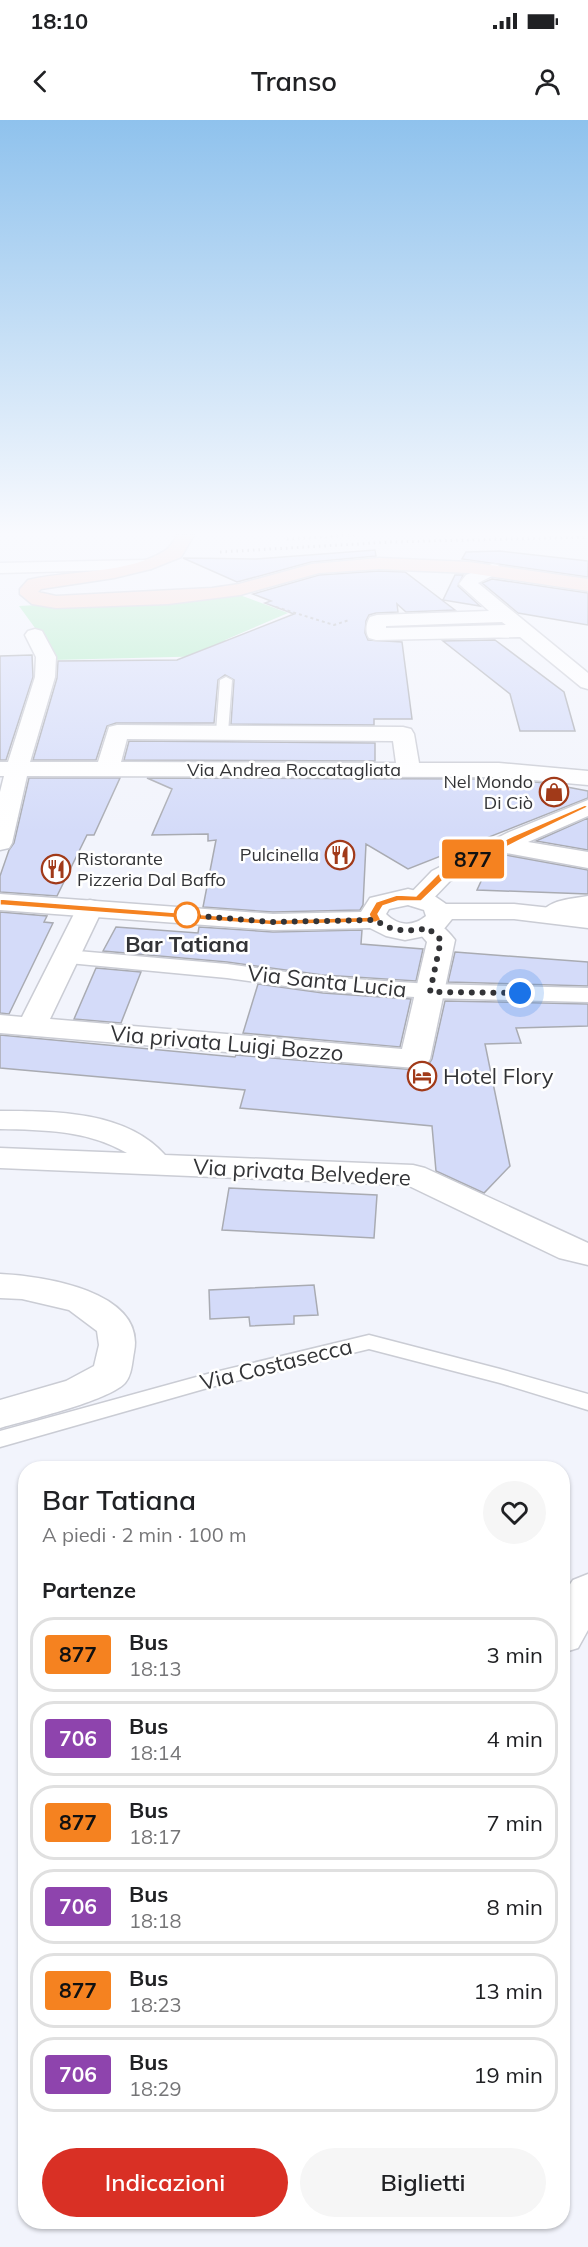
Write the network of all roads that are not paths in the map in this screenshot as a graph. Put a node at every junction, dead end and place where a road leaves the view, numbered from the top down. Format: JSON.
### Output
{"nodes":[{"id":1,"x":376,"y":634,"type":"edge"},
{"id":2,"x":529,"y":634,"type":"edge"},
{"id":3,"x":35,"y":635,"type":"dead end"},
{"id":4,"x":544,"y":645,"type":"junction"},
{"id":5,"x":226,"y":680,"type":"dead end"},
{"id":6,"x":588,"y":683,"type":"edge"},
{"id":7,"x":222,"y":732,"type":"junction"},
{"id":8,"x":255,"y":733,"type":"junction"},
{"id":9,"x":9,"y":769,"type":"edge"},
{"id":10,"x":108,"y":770,"type":"junction"},
{"id":11,"x":252,"y":770,"type":"junction"},
{"id":12,"x":409,"y":770,"type":"junction"},
{"id":13,"x":588,"y":778,"type":"edge"},
{"id":14,"x":588,"y":807,"type":"edge"},
{"id":15,"x":0,"y":843,"type":"edge"},
{"id":16,"x":505,"y":845,"type":"junction"},
{"id":17,"x":588,"y":860,"type":"edge"},
{"id":18,"x":0,"y":879,"type":"edge"},
{"id":19,"x":0,"y":902,"type":"edge"},
{"id":20,"x":588,"y":904,"type":"edge"},
{"id":21,"x":90,"y":908,"type":"junction"},
{"id":22,"x":429,"y":913,"type":"junction"},
{"id":23,"x":554,"y":913,"type":"junction"},
{"id":24,"x":235,"y":919,"type":"junction"},
{"id":25,"x":588,"y":920,"type":"edge"},
{"id":26,"x":66,"y":957,"type":"junction"},
{"id":27,"x":430,"y":992,"type":"junction"},
{"id":28,"x":588,"y":995,"type":"edge"},
{"id":29,"x":0,"y":1024,"type":"edge"},
{"id":30,"x":32,"y":1026,"type":"junction"},
{"id":31,"x":0,"y":1120,"type":"edge"},
{"id":32,"x":0,"y":1158,"type":"edge"},
{"id":33,"x":156,"y":1164,"type":"junction"},
{"id":34,"x":588,"y":1254,"type":"edge"},
{"id":35,"x":0,"y":1286,"type":"edge"},
{"id":36,"x":588,"y":1402,"type":"edge"},
{"id":37,"x":0,"y":1414,"type":"edge"},
{"id":38,"x":0,"y":1439,"type":"edge"},
{"id":39,"x":588,"y":1592,"type":"edge"},
{"id":40,"x":570,"y":1622,"type":"edge"}],
"edges":[{"from":1,"to":4,"type":"street"},
{"from":2,"to":4,"type":"street"},
{"from":3,"to":9,"type":"street"},
{"from":4,"to":6,"type":"street"},
{"from":5,"to":7,"type":"lane"},
{"from":7,"to":8,"type":"street"},
{"from":7,"to":10,"type":"street"},
{"from":8,"to":11,"type":"street"},
{"from":8,"to":12,"type":"street"},
{"from":9,"to":10,"type":"street","name":"Via Andrea Roccatagliata"},
{"from":9,"to":15,"type":"street"},
{"from":10,"to":11,"type":"street","name":"Via Andrea Roccatagliata"},
{"from":11,"to":12,"type":"street","name":"Via Andrea Roccatagliata"},
{"from":12,"to":13,"type":"street","name":"Via Andrea Roccatagliata"},
{"from":14,"to":16,"type":"street"},
{"from":16,"to":17,"type":"street"},
{"from":16,"to":22,"type":"street"},
{"from":18,"to":24,"type":"street"},
{"from":19,"to":21,"type":"street"},
{"from":20,"to":23,"type":"street"},
{"from":21,"to":24,"type":"street"},
{"from":21,"to":26,"type":"street"},
{"from":22,"to":23,"type":"street"},
{"from":22,"to":24,"type":"street"},
{"from":22,"to":27,"type":"street","name":"Via privata Luigi Bozzo"},
{"from":23,"to":25,"type":"street"},
{"from":26,"to":27,"type":"street","name":"Via Santa Lucia"},
{"from":26,"to":30,"type":"street"},
{"from":27,"to":28,"type":"street","name":"Via Santa Lucia"},
{"from":27,"to":30,"type":"street","name":"Via privata Luigi Bozzo"},
{"from":29,"to":30,"type":"street"},
{"from":31,"to":33,"type":"street"},
{"from":32,"to":33,"type":"street","name":"Via privata Belvedere"},
{"from":33,"to":34,"type":"street","name":"Via privata Belvedere"},
{"from":35,"to":37,"type":"street"},
{"from":36,"to":38,"type":"lane","name":"Via Costasecca"},
{"from":39,"to":40,"type":"street"}]}
